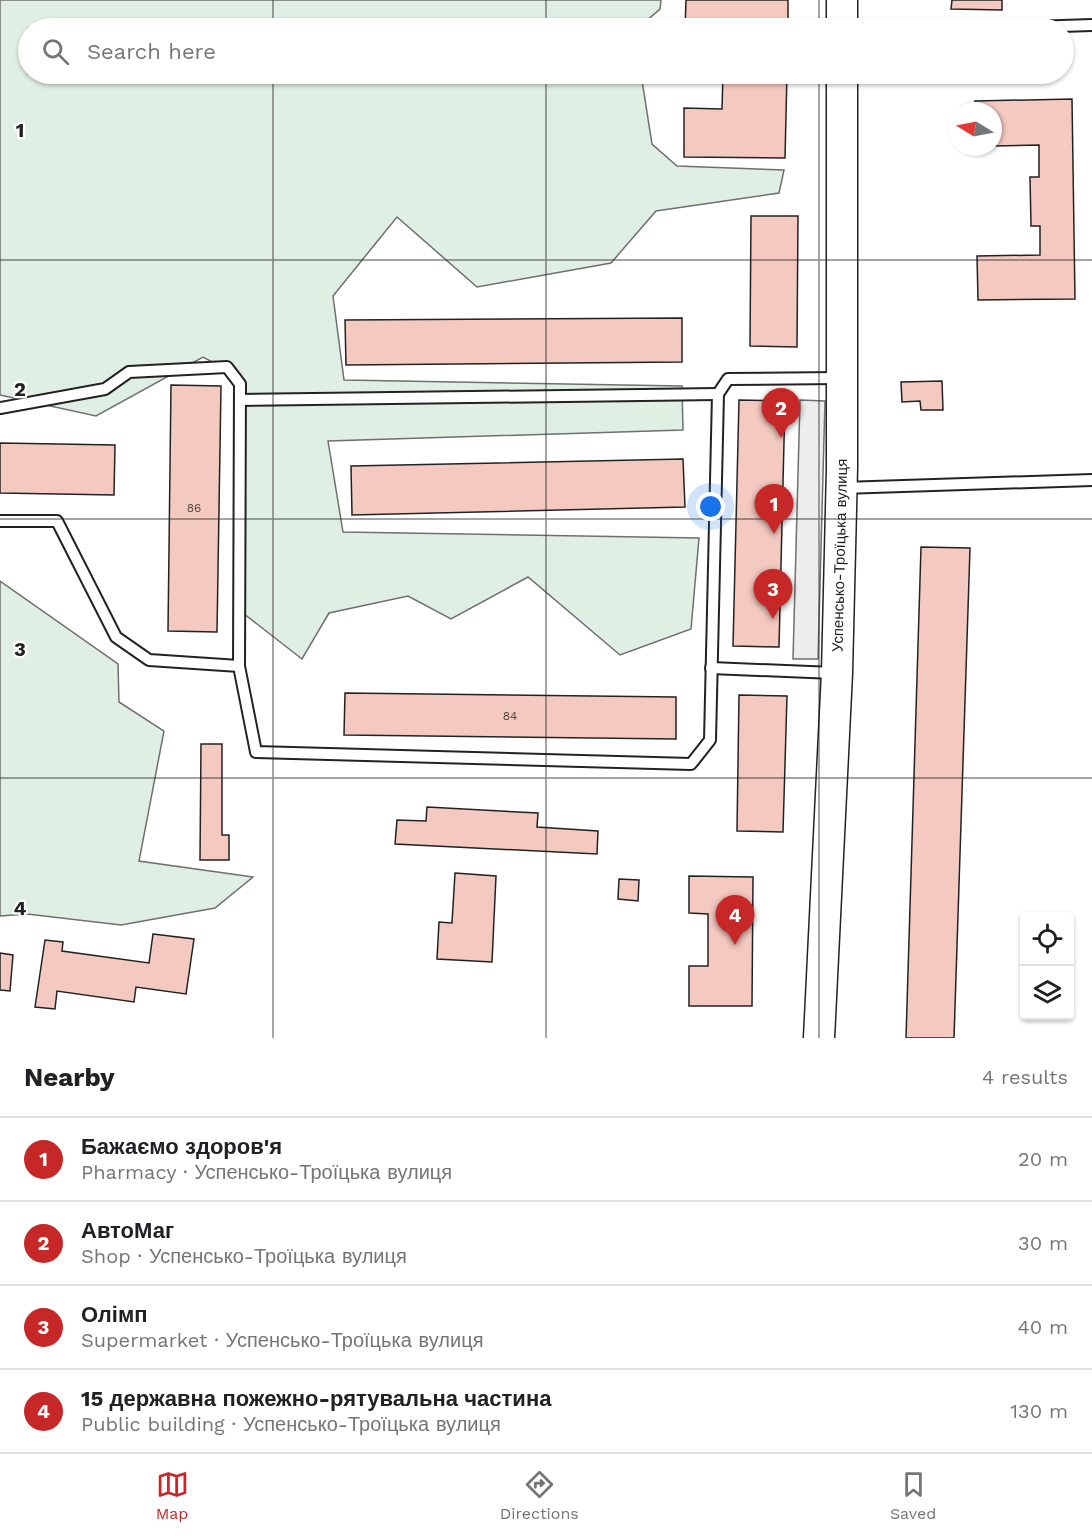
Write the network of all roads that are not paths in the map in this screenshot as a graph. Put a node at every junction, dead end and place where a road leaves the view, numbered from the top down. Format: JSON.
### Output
{"nodes":[{"id":1,"x":842,"y":0,"type":"edge"},
{"id":2,"x":842,"y":18,"type":"edge"},
{"id":3,"x":1092,"y":25,"type":"edge"},
{"id":4,"x":1074,"y":26,"type":"edge"},
{"id":5,"x":842,"y":84,"type":"edge"},
{"id":6,"x":842,"y":378,"type":"junction"},
{"id":7,"x":718,"y":394,"type":"junction"},
{"id":8,"x":240,"y":400,"type":"junction"},
{"id":9,"x":0,"y":408,"type":"edge"},
{"id":10,"x":1092,"y":480,"type":"edge"},
{"id":11,"x":842,"y":488,"type":"junction"},
{"id":12,"x":0,"y":521,"type":"edge"},
{"id":13,"x":239,"y":666,"type":"junction"},
{"id":14,"x":711,"y":668,"type":"junction"},
{"id":15,"x":837,"y":673,"type":"junction"},
{"id":16,"x":819,"y":1038,"type":"edge"}],
"edges":[{"from":1,"to":2,"type":"main road"},
{"from":3,"to":4,"type":"lane"},
{"from":5,"to":6,"type":"main road","name":"Успенсько-Троїцька вулиця"},
{"from":6,"to":7,"type":"lane"},
{"from":6,"to":11,"type":"main road","name":"Успенсько-Троїцька вулиця"},
{"from":7,"to":8,"type":"lane"},
{"from":7,"to":14,"type":"lane"},
{"from":8,"to":9,"type":"lane"},
{"from":8,"to":13,"type":"lane"},
{"from":10,"to":11,"type":"lane"},
{"from":11,"to":15,"type":"main road","name":"Успенсько-Троїцька вулиця"},
{"from":12,"to":13,"type":"lane"},
{"from":13,"to":14,"type":"lane"},
{"from":14,"to":15,"type":"lane"},
{"from":15,"to":16,"type":"main road","name":"Успенсько-Троїцька вулиця"}]}
